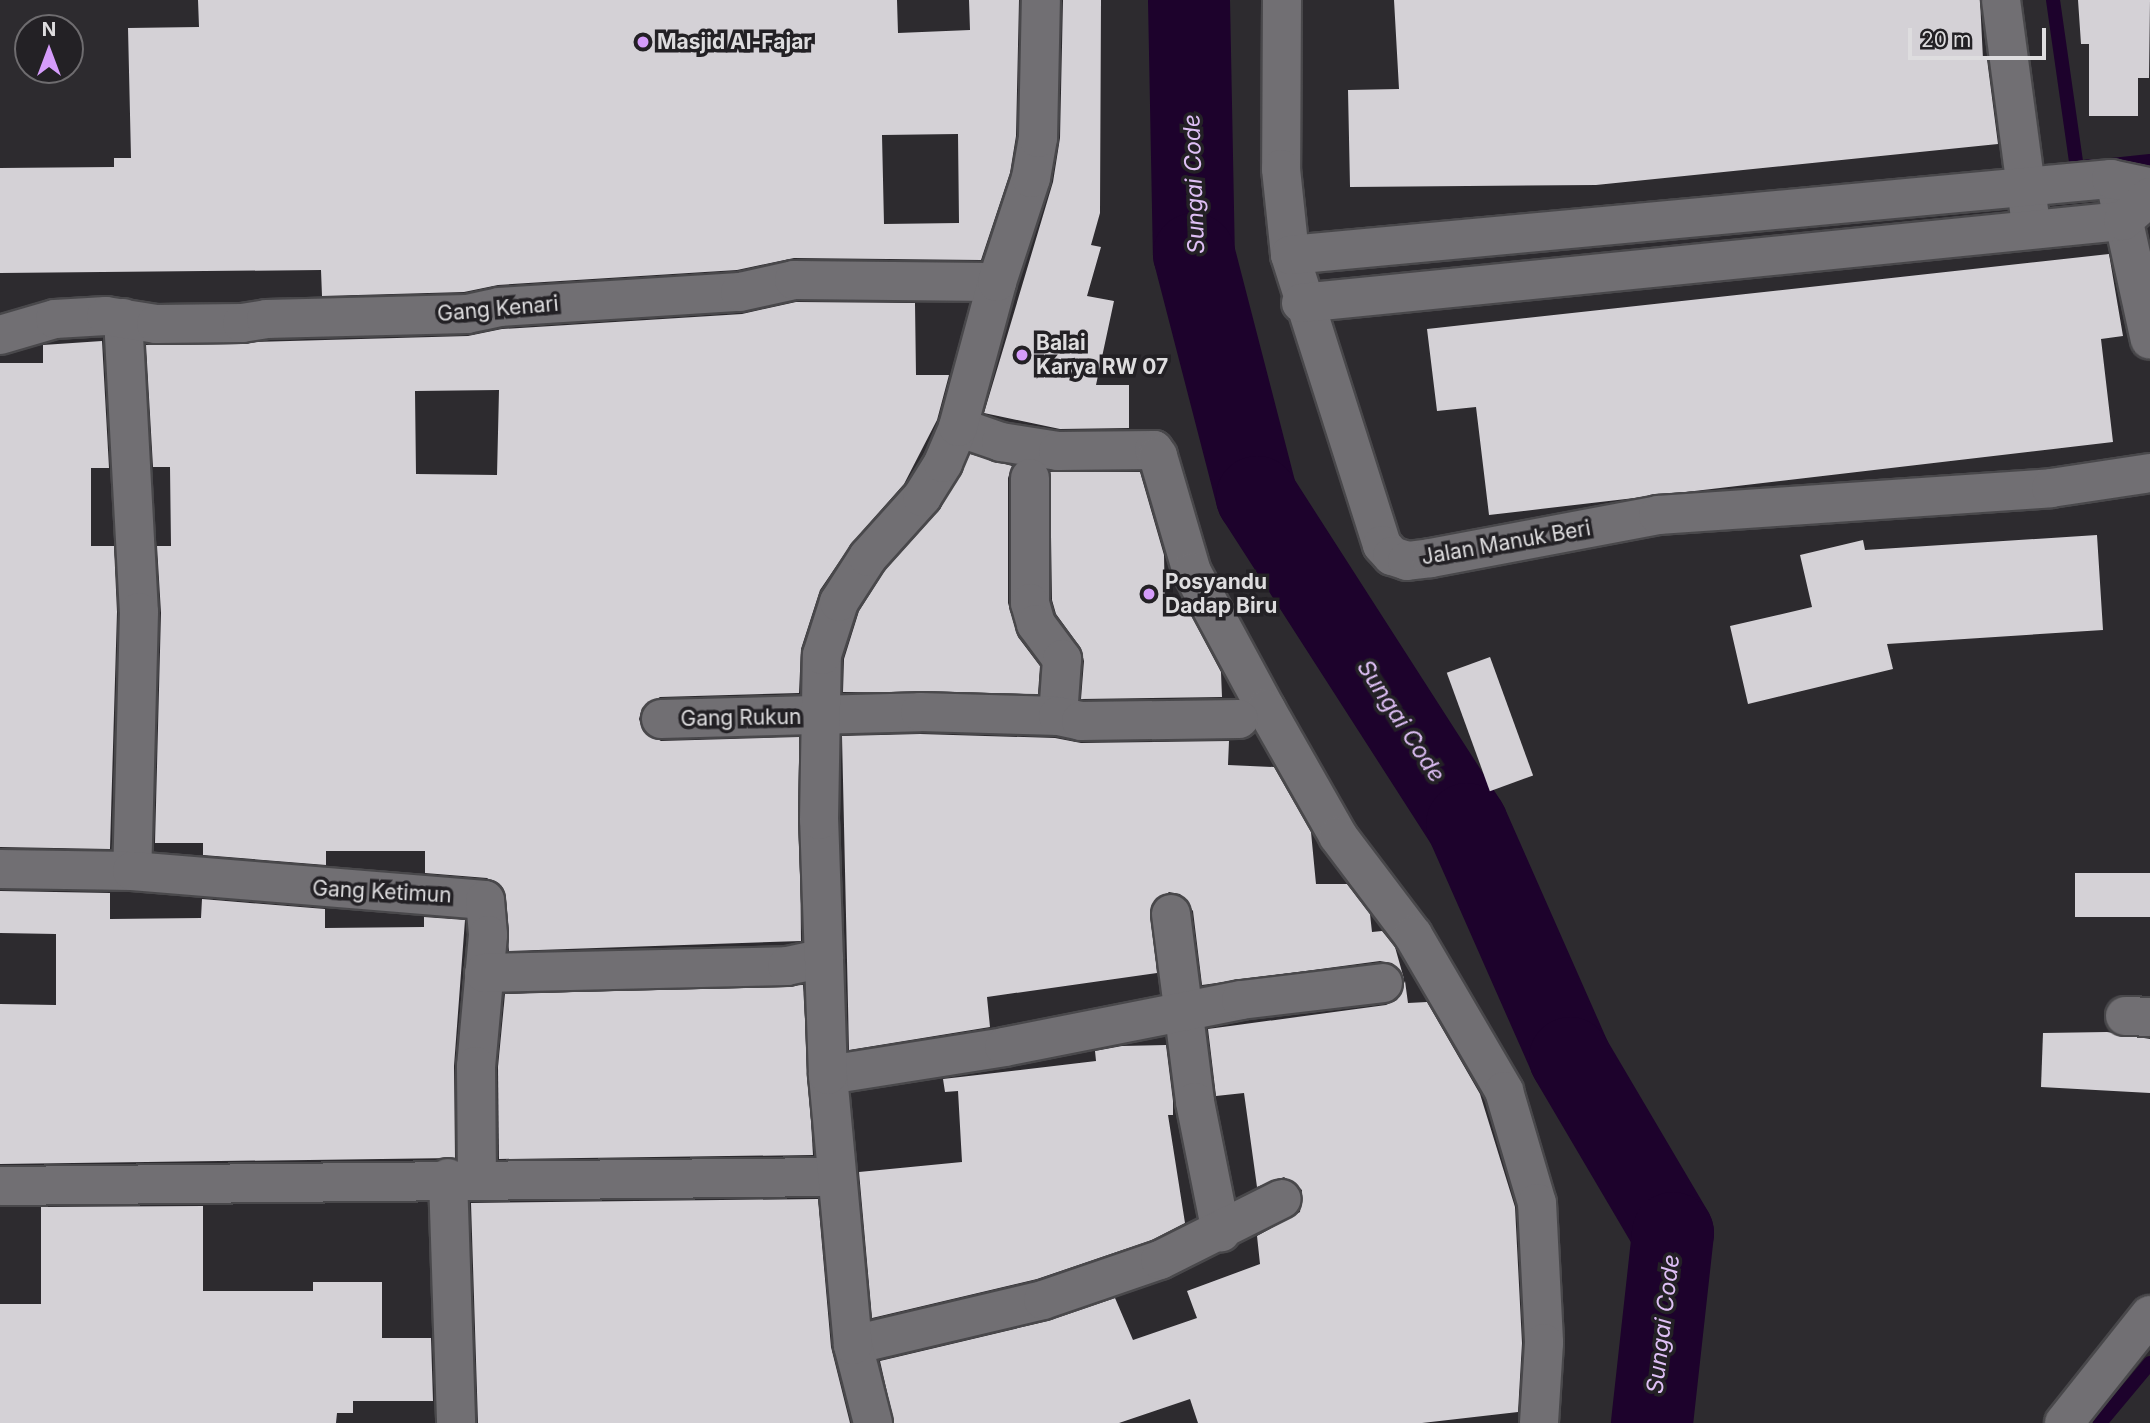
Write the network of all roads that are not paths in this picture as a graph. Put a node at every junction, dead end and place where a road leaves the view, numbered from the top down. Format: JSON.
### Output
{"nodes":[{"id":1,"x":1041,"y":0,"type":"edge"},
{"id":2,"x":1283,"y":0,"type":"edge"},
{"id":3,"x":2001,"y":0,"type":"edge"},
{"id":4,"x":2113,"y":179,"type":"junction"},
{"id":5,"x":2026,"y":187,"type":"junction"},
{"id":6,"x":2150,"y":187,"type":"edge"},
{"id":7,"x":1790,"y":206,"type":"junction"},
{"id":8,"x":2138,"y":209,"type":"edge"},
{"id":9,"x":2032,"y":230,"type":"junction"},
{"id":10,"x":1532,"y":232,"type":"junction"},
{"id":11,"x":1793,"y":253,"type":"junction"},
{"id":12,"x":1290,"y":255,"type":"junction"},
{"id":13,"x":1538,"y":276,"type":"junction"},
{"id":14,"x":997,"y":282,"type":"junction"},
{"id":15,"x":1301,"y":303,"type":"junction"},
{"id":16,"x":123,"y":318,"type":"junction"},
{"id":17,"x":0,"y":335,"type":"edge"},
{"id":18,"x":2150,"y":340,"type":"edge"},
{"id":19,"x":958,"y":427,"type":"junction"},
{"id":20,"x":2150,"y":473,"type":"edge"},
{"id":21,"x":1030,"y":478,"type":"dead end"},
{"id":22,"x":821,"y":716,"type":"junction"},
{"id":23,"x":1058,"y":716,"type":"junction"},
{"id":24,"x":661,"y":719,"type":"dead end"},
{"id":25,"x":1239,"y":719,"type":"dead end"},
{"id":26,"x":0,"y":869,"type":"edge"},
{"id":27,"x":132,"y":871,"type":"junction"},
{"id":28,"x":1171,"y":914,"type":"dead end"},
{"id":29,"x":824,"y":958,"type":"junction"},
{"id":30,"x":484,"y":974,"type":"junction"},
{"id":31,"x":1383,"y":983,"type":"dead end"},
{"id":32,"x":1183,"y":1012,"type":"junction"},
{"id":33,"x":828,"y":1075,"type":"junction"},
{"id":34,"x":835,"y":1177,"type":"junction"},
{"id":35,"x":463,"y":1178,"type":"junction"},
{"id":36,"x":0,"y":1186,"type":"edge"},
{"id":37,"x":1282,"y":1199,"type":"dead end"},
{"id":38,"x":1221,"y":1232,"type":"junction"},
{"id":39,"x":2150,"y":1315,"type":"edge"},
{"id":40,"x":853,"y":1345,"type":"junction"},
{"id":41,"x":456,"y":1423,"type":"edge"},
{"id":42,"x":873,"y":1423,"type":"edge"},
{"id":43,"x":1539,"y":1423,"type":"edge"},
{"id":44,"x":2064,"y":1423,"type":"edge"}],
"edges":[{"from":1,"to":14,"type":"street"},
{"from":2,"to":12,"type":"street","name":"Jalan Manuk Beri"},
{"from":3,"to":5,"type":"street"},
{"from":4,"to":5,"type":"street"},
{"from":4,"to":6,"type":"street"},
{"from":4,"to":8,"type":"street"},
{"from":5,"to":7,"type":"street"},
{"from":5,"to":9,"type":"street"},
{"from":7,"to":10,"type":"street"},
{"from":7,"to":11,"type":"street"},
{"from":8,"to":9,"type":"street"},
{"from":8,"to":18,"type":"street"},
{"from":9,"to":11,"type":"street"},
{"from":10,"to":12,"type":"street"},
{"from":10,"to":13,"type":"street"},
{"from":11,"to":13,"type":"street"},
{"from":12,"to":15,"type":"street","name":"Jalan Manuk Beri"},
{"from":13,"to":15,"type":"street"},
{"from":14,"to":16,"type":"street","name":"Gang Kenari"},
{"from":14,"to":19,"type":"street"},
{"from":15,"to":20,"type":"street","name":"Jalan Manuk Beri"},
{"from":16,"to":17,"type":"street","name":"Gang Kenari"},
{"from":16,"to":27,"type":"street"},
{"from":19,"to":22,"type":"street"},
{"from":19,"to":43,"type":"street"},
{"from":21,"to":23,"type":"street"},
{"from":22,"to":23,"type":"street","name":"Gang Rukun"},
{"from":22,"to":24,"type":"street","name":"Gang Rukun"},
{"from":22,"to":29,"type":"street"},
{"from":23,"to":25,"type":"street","name":"Gang Rukun"},
{"from":26,"to":27,"type":"street","name":"Gang Ketimun"},
{"from":27,"to":30,"type":"street","name":"Gang Ketimun"},
{"from":28,"to":32,"type":"street"},
{"from":29,"to":30,"type":"street"},
{"from":29,"to":33,"type":"street"},
{"from":30,"to":35,"type":"street","name":"Gang Ketimun"},
{"from":31,"to":32,"type":"street"},
{"from":32,"to":33,"type":"street"},
{"from":32,"to":38,"type":"street"},
{"from":33,"to":34,"type":"street"},
{"from":34,"to":35,"type":"street"},
{"from":34,"to":40,"type":"street"},
{"from":35,"to":36,"type":"street"},
{"from":35,"to":41,"type":"street","name":"Gang Ketimun"},
{"from":37,"to":38,"type":"street"},
{"from":38,"to":40,"type":"street"},
{"from":39,"to":44,"type":"street"},
{"from":40,"to":42,"type":"street"}]}
